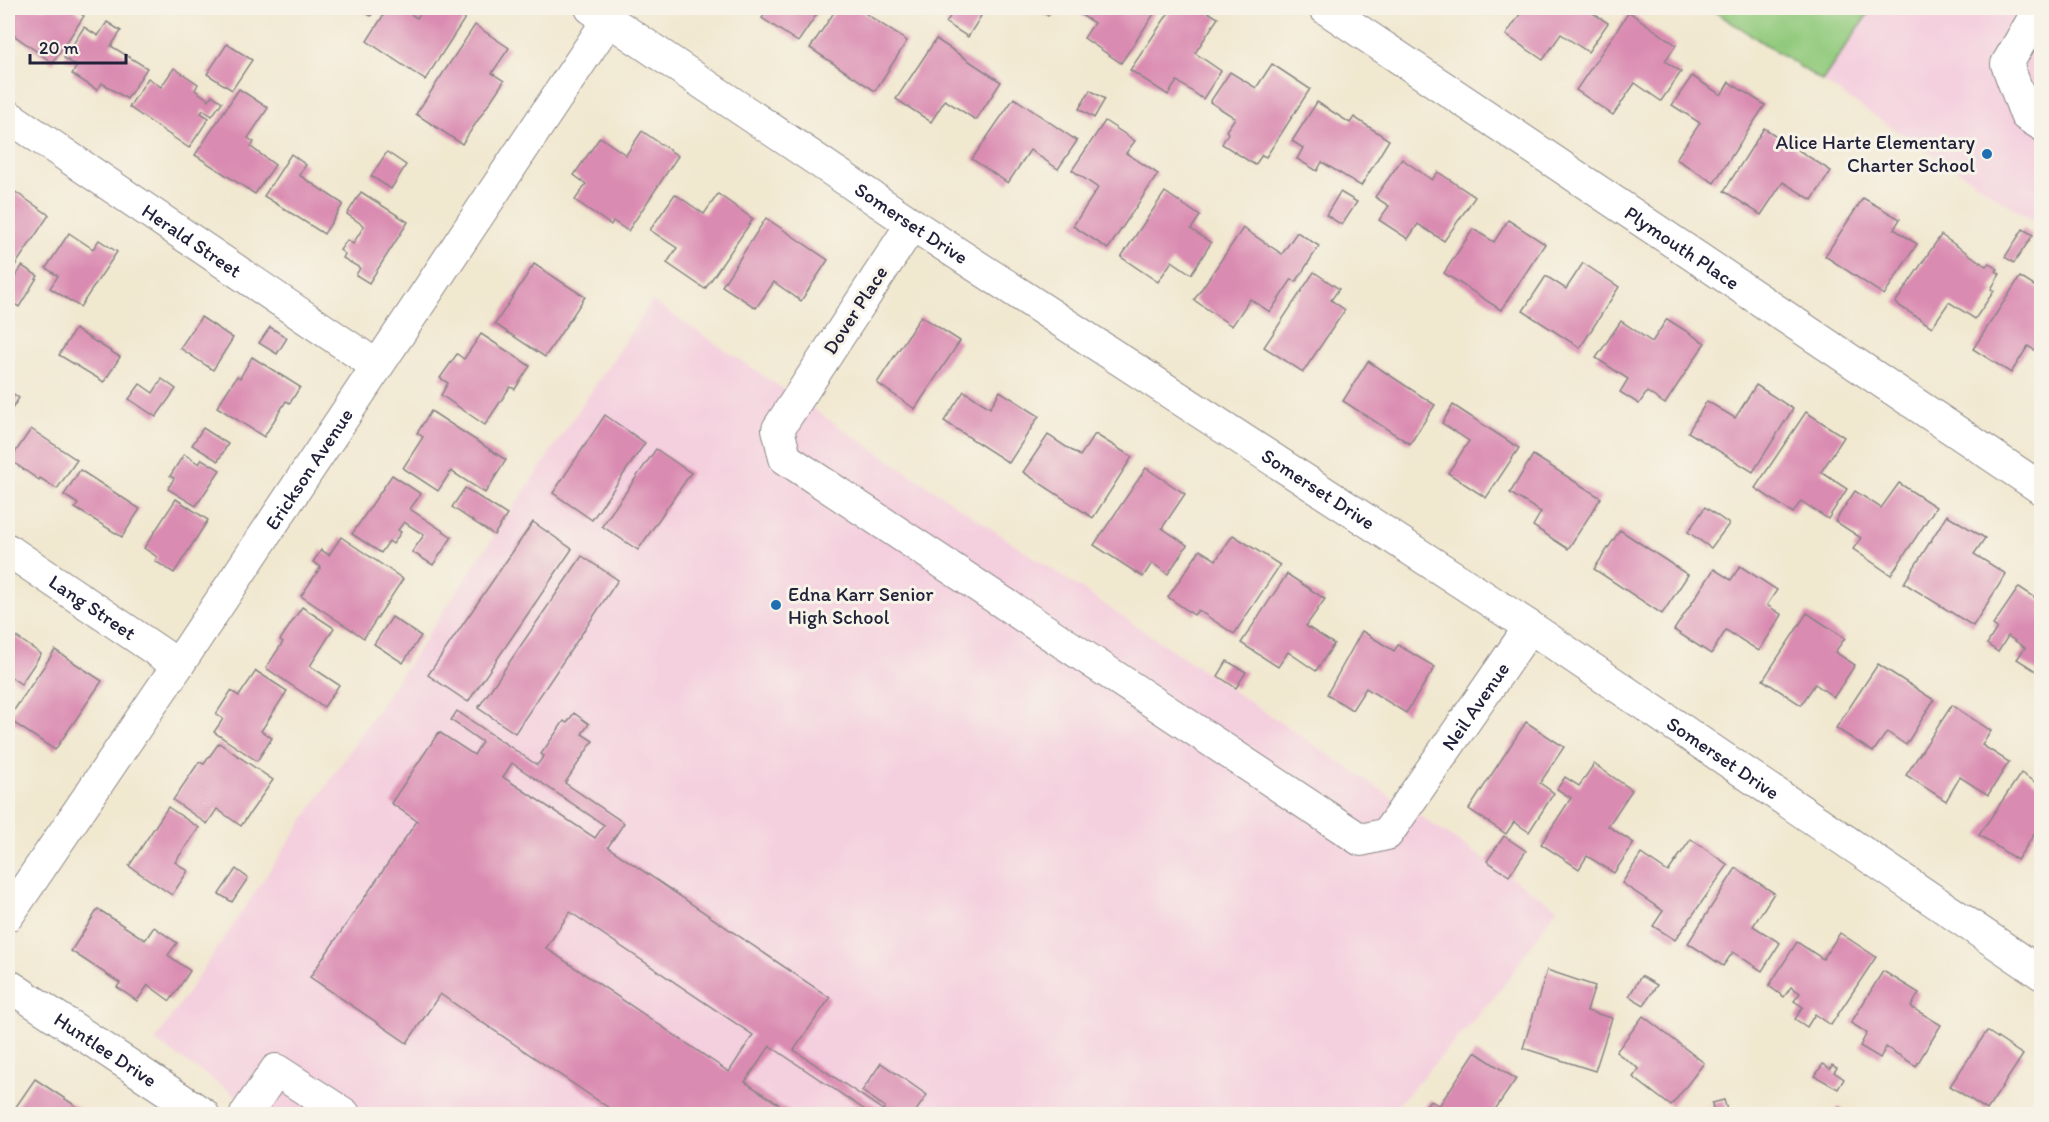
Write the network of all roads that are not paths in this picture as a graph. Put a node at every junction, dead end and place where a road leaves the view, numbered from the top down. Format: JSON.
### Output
{"nodes":[{"id":1,"x":1324,"y":8,"type":"edge"},
{"id":2,"x":2040,"y":8,"type":"edge"},
{"id":3,"x":600,"y":13,"type":"edge"},
{"id":4,"x":8,"y":116,"type":"edge"},
{"id":5,"x":2042,"y":125,"type":"edge"},
{"id":6,"x":912,"y":224,"type":"junction"},
{"id":7,"x":376,"y":366,"type":"junction"},
{"id":8,"x":2042,"y":489,"type":"edge"},
{"id":9,"x":8,"y":550,"type":"edge"},
{"id":10,"x":1530,"y":627,"type":"junction"},
{"id":11,"x":178,"y":665,"type":"junction"},
{"id":12,"x":1419,"y":785,"type":"joint"},
{"id":13,"x":8,"y":915,"type":"edge"},
{"id":14,"x":2042,"y":974,"type":"edge"},
{"id":15,"x":8,"y":985,"type":"edge"},
{"id":16,"x":203,"y":1114,"type":"edge"},
{"id":17,"x":246,"y":1114,"type":"edge"},
{"id":18,"x":344,"y":1114,"type":"edge"}],
"edges":[{"from":1,"to":8,"type":"street","name":"Plymouth Place"},
{"from":2,"to":5,"type":"street"},
{"from":3,"to":6,"type":"street","name":"Somerset Drive"},
{"from":3,"to":7,"type":"street","name":"Erickson Avenue"},
{"from":4,"to":7,"type":"street","name":"Herald Street"},
{"from":6,"to":10,"type":"street","name":"Somerset Drive"},
{"from":6,"to":12,"type":"street","name":"Dover Place"},
{"from":7,"to":11,"type":"street","name":"Erickson Avenue"},
{"from":9,"to":11,"type":"street","name":"Lang Street"},
{"from":10,"to":12,"type":"street","name":"Neil Avenue"},
{"from":10,"to":14,"type":"street","name":"Somerset Drive"},
{"from":11,"to":13,"type":"street","name":"Erickson Avenue"},
{"from":15,"to":16,"type":"street","name":"Huntlee Drive"},
{"from":17,"to":18,"type":"street"}]}
